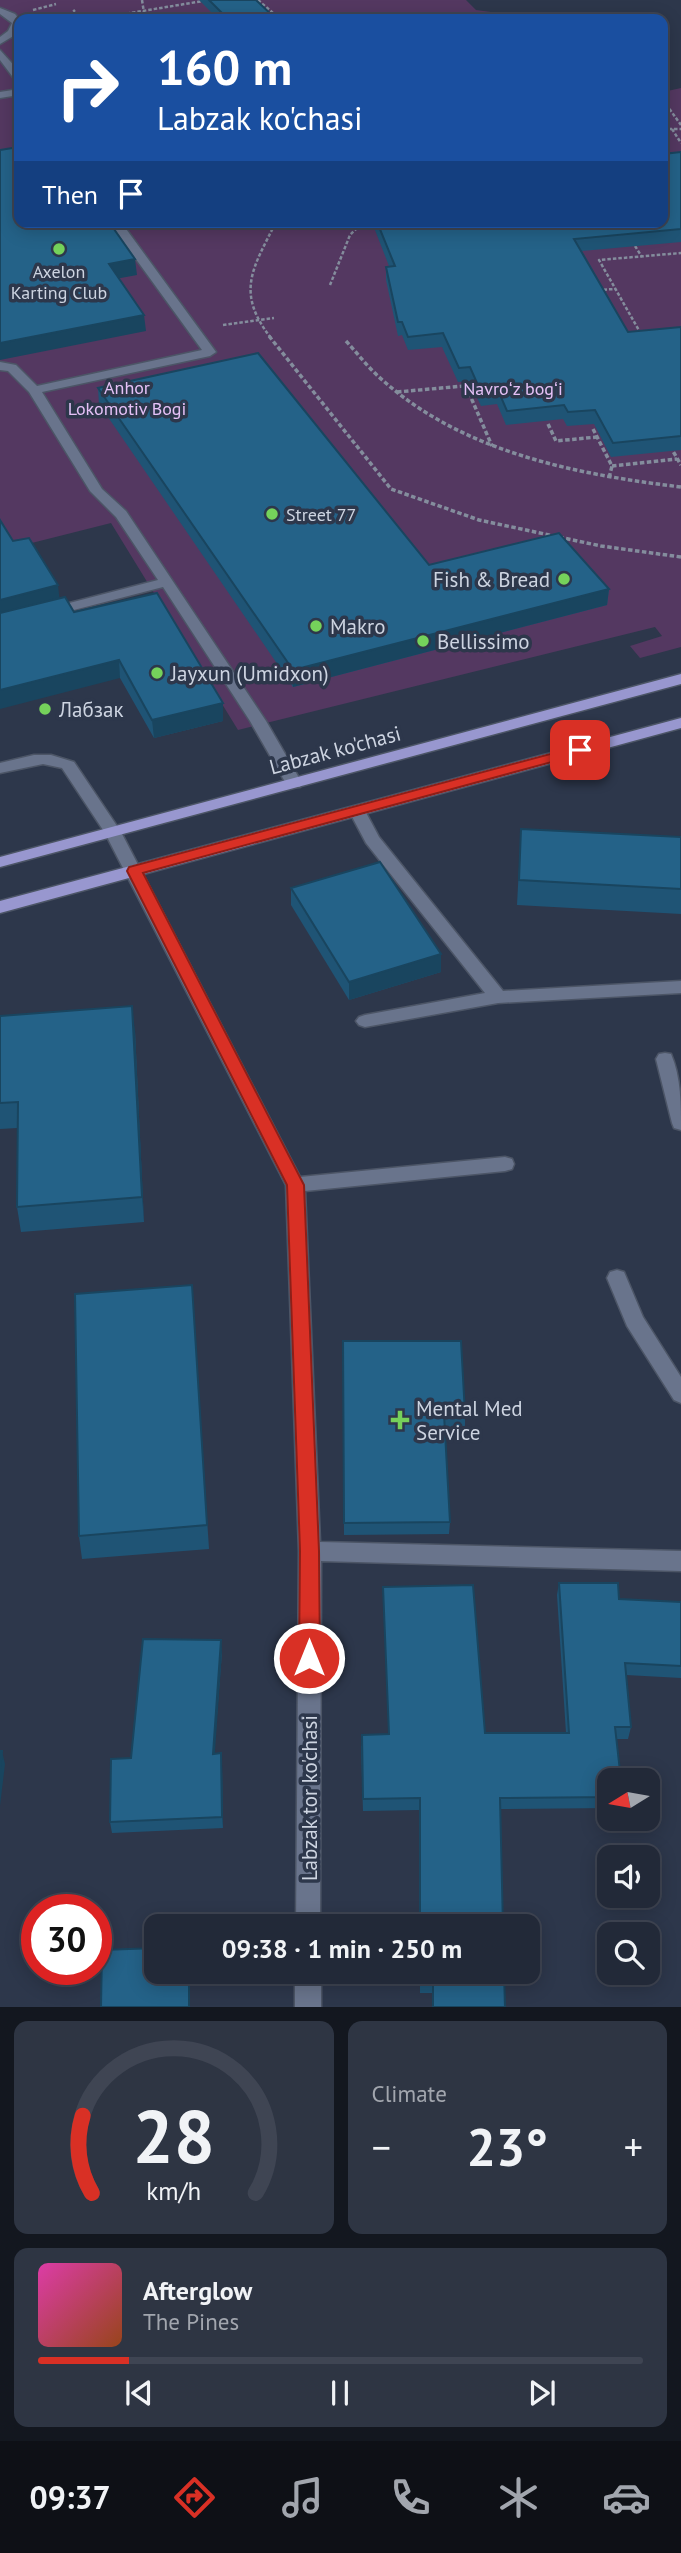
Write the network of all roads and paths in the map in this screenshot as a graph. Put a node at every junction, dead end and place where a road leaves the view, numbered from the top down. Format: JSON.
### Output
{"nodes":[{"id":1,"x":142,"y":0,"type":"edge"},
{"id":2,"x":209,"y":0,"type":"edge"},
{"id":3,"x":258,"y":0,"type":"edge"},
{"id":4,"x":191,"y":1,"type":"edge"},
{"id":5,"x":75,"y":10,"type":"dead end"},
{"id":6,"x":144,"y":11,"type":"junction"},
{"id":7,"x":71,"y":14,"type":"edge"},
{"id":8,"x":125,"y":14,"type":"edge"},
{"id":9,"x":144,"y":14,"type":"edge"},
{"id":10,"x":274,"y":14,"type":"edge"},
{"id":11,"x":0,"y":53,"type":"edge"},
{"id":12,"x":14,"y":71,"type":"edge"},
{"id":13,"x":668,"y":108,"type":"edge"},
{"id":14,"x":681,"y":127,"type":"edge"},
{"id":15,"x":668,"y":128,"type":"edge"},
{"id":16,"x":672,"y":128,"type":"junction"},
{"id":17,"x":681,"y":142,"type":"edge"},
{"id":18,"x":119,"y":228,"type":"edge"},
{"id":19,"x":273,"y":228,"type":"edge"},
{"id":20,"x":357,"y":228,"type":"edge"},
{"id":21,"x":635,"y":246,"type":"edge"},
{"id":22,"x":681,"y":253,"type":"edge"},
{"id":23,"x":642,"y":257,"type":"junction"},
{"id":24,"x":330,"y":285,"type":"dead end"},
{"id":25,"x":615,"y":289,"type":"junction"},
{"id":26,"x":595,"y":290,"type":"edge"},
{"id":27,"x":274,"y":318,"type":"dead end"},
{"id":28,"x":256,"y":319,"type":"junction"},
{"id":29,"x":643,"y":338,"type":"edge"},
{"id":30,"x":346,"y":341,"type":"dead end"},
{"id":31,"x":0,"y":366,"type":"edge"},
{"id":32,"x":479,"y":384,"type":"edge"},
{"id":33,"x":466,"y":386,"type":"junction"},
{"id":34,"x":34,"y":390,"type":"junction"},
{"id":35,"x":396,"y":392,"type":"junction"},
{"id":36,"x":548,"y":425,"type":"edge"},
{"id":37,"x":593,"y":429,"type":"edge"},
{"id":38,"x":664,"y":435,"type":"edge"},
{"id":39,"x":597,"y":437,"type":"junction"},
{"id":40,"x":493,"y":446,"type":"junction"},
{"id":41,"x":678,"y":458,"type":"junction"},
{"id":42,"x":681,"y":465,"type":"edge"},
{"id":43,"x":612,"y":466,"type":"junction"},
{"id":44,"x":609,"y":478,"type":"junction"},
{"id":45,"x":681,"y":487,"type":"edge"},
{"id":46,"x":681,"y":557,"type":"edge"},
{"id":47,"x":167,"y":582,"type":"junction"},
{"id":48,"x":0,"y":625,"type":"edge"},
{"id":49,"x":681,"y":679,"type":"edge"},
{"id":50,"x":681,"y":723,"type":"edge"},
{"id":51,"x":0,"y":768,"type":"edge"},
{"id":52,"x":294,"y":783,"type":"junction"},
{"id":53,"x":357,"y":811,"type":"junction"},
{"id":54,"x":113,"y":832,"type":"junction"},
{"id":55,"x":0,"y":862,"type":"edge"},
{"id":56,"x":134,"y":871,"type":"junction"},
{"id":57,"x":0,"y":907,"type":"edge"},
{"id":58,"x":681,"y":987,"type":"edge"},
{"id":59,"x":498,"y":998,"type":"junction"},
{"id":60,"x":365,"y":1021,"type":"dead end"},
{"id":61,"x":665,"y":1059,"type":"dead end"},
{"id":62,"x":681,"y":1123,"type":"edge"},
{"id":63,"x":505,"y":1164,"type":"dead end"},
{"id":64,"x":295,"y":1185,"type":"junction"},
{"id":65,"x":617,"y":1278,"type":"dead end"},
{"id":66,"x":681,"y":1394,"type":"edge"},
{"id":67,"x":310,"y":1551,"type":"junction"},
{"id":68,"x":681,"y":1561,"type":"edge"},
{"id":69,"x":308,"y":1914,"type":"edge"},
{"id":70,"x":308,"y":1984,"type":"edge"},
{"id":71,"x":308,"y":2007,"type":"edge"}],
"edges":[{"from":1,"to":6,"type":"path"},
{"from":2,"to":4,"type":"path"},
{"from":3,"to":10,"type":"path"},
{"from":4,"to":6,"type":"path"},
{"from":5,"to":7,"type":"path"},
{"from":6,"to":8,"type":"path"},
{"from":6,"to":9,"type":"path"},
{"from":11,"to":12,"type":"street"},
{"from":13,"to":14,"type":"path"},
{"from":14,"to":16,"type":"path"},
{"from":15,"to":16,"type":"path"},
{"from":16,"to":17,"type":"path"},
{"from":18,"to":34,"type":"street"},
{"from":19,"to":28,"type":"path"},
{"from":20,"to":24,"type":"path"},
{"from":21,"to":23,"type":"path"},
{"from":22,"to":23,"type":"path"},
{"from":23,"to":25,"type":"path"},
{"from":25,"to":26,"type":"path"},
{"from":25,"to":29,"type":"path"},
{"from":27,"to":28,"type":"path"},
{"from":28,"to":46,"type":"path"},
{"from":30,"to":35,"type":"path"},
{"from":31,"to":34,"type":"street"},
{"from":32,"to":33,"type":"path"},
{"from":33,"to":35,"type":"path"},
{"from":33,"to":40,"type":"path"},
{"from":34,"to":47,"type":"street"},
{"from":35,"to":40,"type":"path"},
{"from":36,"to":39,"type":"path"},
{"from":37,"to":39,"type":"path"},
{"from":38,"to":41,"type":"path"},
{"from":39,"to":43,"type":"path"},
{"from":40,"to":44,"type":"path"},
{"from":41,"to":42,"type":"path"},
{"from":41,"to":43,"type":"path"},
{"from":43,"to":44,"type":"path"},
{"from":44,"to":45,"type":"path"},
{"from":47,"to":48,"type":"street"},
{"from":47,"to":52,"type":"street"},
{"from":49,"to":52,"type":"main road","name":"Labzak ko'chasi"},
{"from":50,"to":53,"type":"main road"},
{"from":51,"to":54,"type":"street","name":"Labzak tor ko'chasi"},
{"from":52,"to":54,"type":"main road","name":"Labzak ko'chasi"},
{"from":53,"to":56,"type":"main road"},
{"from":53,"to":59,"type":"street"},
{"from":54,"to":55,"type":"main road","name":"Labzak ko'chasi"},
{"from":54,"to":56,"type":"street","name":"Labzak tor ko'chasi"},
{"from":56,"to":57,"type":"main road"},
{"from":56,"to":64,"type":"street","name":"Labzak tor ko'chasi"},
{"from":58,"to":59,"type":"street"},
{"from":59,"to":60,"type":"street"},
{"from":61,"to":62,"type":"street"},
{"from":63,"to":64,"type":"street"},
{"from":64,"to":67,"type":"street","name":"Labzak tor ko'chasi"},
{"from":65,"to":66,"type":"street"},
{"from":67,"to":68,"type":"street"},
{"from":67,"to":69,"type":"street","name":"Labzak tor ko'chasi"},
{"from":70,"to":71,"type":"street"}]}
